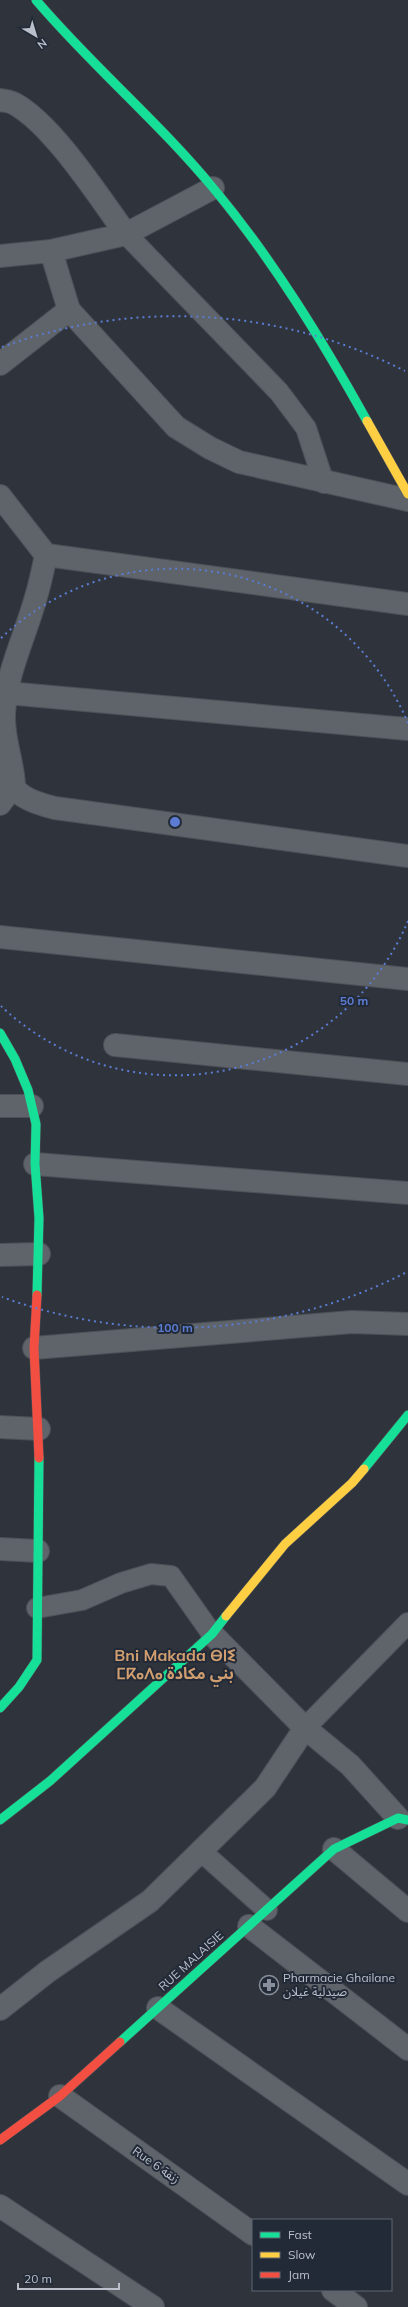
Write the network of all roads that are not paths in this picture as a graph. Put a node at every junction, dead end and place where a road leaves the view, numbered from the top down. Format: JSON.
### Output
{"nodes":[{"id":1,"x":36,"y":0,"type":"edge"},
{"id":2,"x":0,"y":100,"type":"edge"},
{"id":3,"x":213,"y":188,"type":"junction"},
{"id":4,"x":126,"y":234,"type":"junction"},
{"id":5,"x":51,"y":251,"type":"junction"},
{"id":6,"x":0,"y":256,"type":"edge"},
{"id":7,"x":68,"y":310,"type":"junction"},
{"id":8,"x":0,"y":364,"type":"edge"},
{"id":9,"x":324,"y":483,"type":"junction"},
{"id":10,"x":408,"y":494,"type":"edge"},
{"id":11,"x":0,"y":496,"type":"edge"},
{"id":12,"x":408,"y":500,"type":"edge"},
{"id":13,"x":46,"y":556,"type":"junction"},
{"id":14,"x":408,"y":604,"type":"edge"},
{"id":15,"x":7,"y":693,"type":"junction"},
{"id":16,"x":408,"y":729,"type":"edge"},
{"id":17,"x":4,"y":788,"type":"edge"},
{"id":18,"x":408,"y":856,"type":"edge"},
{"id":19,"x":0,"y":937,"type":"edge"},
{"id":20,"x":408,"y":979,"type":"edge"},
{"id":21,"x":0,"y":1033,"type":"edge"},
{"id":22,"x":115,"y":1044,"type":"dead end"},
{"id":23,"x":408,"y":1074,"type":"edge"},
{"id":24,"x":0,"y":1106,"type":"edge"},
{"id":25,"x":32,"y":1106,"type":"junction"},
{"id":26,"x":35,"y":1164,"type":"junction"},
{"id":27,"x":408,"y":1193,"type":"edge"},
{"id":28,"x":0,"y":1254,"type":"edge"},
{"id":29,"x":39,"y":1254,"type":"junction"},
{"id":30,"x":408,"y":1324,"type":"edge"},
{"id":31,"x":34,"y":1348,"type":"junction"},
{"id":32,"x":408,"y":1415,"type":"edge"},
{"id":33,"x":0,"y":1427,"type":"edge"},
{"id":34,"x":39,"y":1429,"type":"junction"},
{"id":35,"x":0,"y":1549,"type":"edge"},
{"id":36,"x":38,"y":1551,"type":"junction"},
{"id":37,"x":37,"y":1608,"type":"junction"},
{"id":38,"x":408,"y":1623,"type":"edge"},
{"id":39,"x":212,"y":1634,"type":"junction"},
{"id":40,"x":0,"y":1708,"type":"edge"},
{"id":41,"x":304,"y":1728,"type":"junction"},
{"id":42,"x":405,"y":1815,"type":"edge"},
{"id":43,"x":0,"y":1820,"type":"edge"},
{"id":44,"x":334,"y":1849,"type":"junction"},
{"id":45,"x":202,"y":1852,"type":"junction"},
{"id":46,"x":267,"y":1910,"type":"junction"},
{"id":47,"x":408,"y":1911,"type":"edge"},
{"id":48,"x":249,"y":1926,"type":"junction"},
{"id":49,"x":158,"y":2008,"type":"junction"},
{"id":50,"x":0,"y":2009,"type":"edge"},
{"id":51,"x":408,"y":2049,"type":"edge"},
{"id":52,"x":60,"y":2096,"type":"junction"},
{"id":53,"x":0,"y":2140,"type":"edge"},
{"id":54,"x":408,"y":2184,"type":"edge"},
{"id":55,"x":0,"y":2206,"type":"edge"},
{"id":56,"x":252,"y":2233,"type":"edge"},
{"id":57,"x":333,"y":2291,"type":"edge"},
{"id":58,"x":154,"y":2307,"type":"edge"},
{"id":59,"x":356,"y":2307,"type":"edge"}],
"edges":[{"from":1,"to":3,"type":"street"},
{"from":2,"to":4,"type":"street"},
{"from":3,"to":4,"type":"street"},
{"from":3,"to":10,"type":"street"},
{"from":4,"to":5,"type":"street"},
{"from":4,"to":9,"type":"lane"},
{"from":5,"to":6,"type":"street"},
{"from":5,"to":7,"type":"street"},
{"from":7,"to":8,"type":"street"},
{"from":7,"to":9,"type":"street"},
{"from":9,"to":12,"type":"street"},
{"from":11,"to":13,"type":"street"},
{"from":13,"to":14,"type":"street"},
{"from":13,"to":15,"type":"street"},
{"from":15,"to":16,"type":"street"},
{"from":15,"to":17,"type":"street"},
{"from":17,"to":18,"type":"street"},
{"from":19,"to":20,"type":"street"},
{"from":21,"to":25,"type":"street"},
{"from":22,"to":23,"type":"street"},
{"from":24,"to":25,"type":"street"},
{"from":25,"to":26,"type":"street"},
{"from":26,"to":27,"type":"street"},
{"from":26,"to":29,"type":"street"},
{"from":28,"to":29,"type":"street"},
{"from":29,"to":31,"type":"street"},
{"from":30,"to":31,"type":"street"},
{"from":31,"to":34,"type":"street"},
{"from":32,"to":39,"type":"street"},
{"from":33,"to":34,"type":"street"},
{"from":34,"to":36,"type":"street"},
{"from":35,"to":36,"type":"street"},
{"from":36,"to":37,"type":"street"},
{"from":37,"to":39,"type":"lane"},
{"from":37,"to":40,"type":"street"},
{"from":38,"to":41,"type":"lane"},
{"from":39,"to":41,"type":"street"},
{"from":39,"to":43,"type":"street"},
{"from":41,"to":42,"type":"street"},
{"from":41,"to":45,"type":"street"},
{"from":42,"to":44,"type":"street","name":"RUE MALAISIE"},
{"from":44,"to":46,"type":"street","name":"RUE MALAISIE"},
{"from":44,"to":47,"type":"street"},
{"from":45,"to":46,"type":"lane"},
{"from":45,"to":50,"type":"street"},
{"from":46,"to":48,"type":"street","name":"RUE MALAISIE"},
{"from":48,"to":49,"type":"street","name":"RUE MALAISIE"},
{"from":48,"to":51,"type":"street"},
{"from":49,"to":52,"type":"street","name":"RUE MALAISIE"},
{"from":49,"to":54,"type":"street"},
{"from":52,"to":53,"type":"street","name":"RUE MALAISIE"},
{"from":52,"to":56,"type":"street","name":"Rue 6 زنقة"},
{"from":55,"to":58,"type":"street"},
{"from":57,"to":59,"type":"street"}]}
